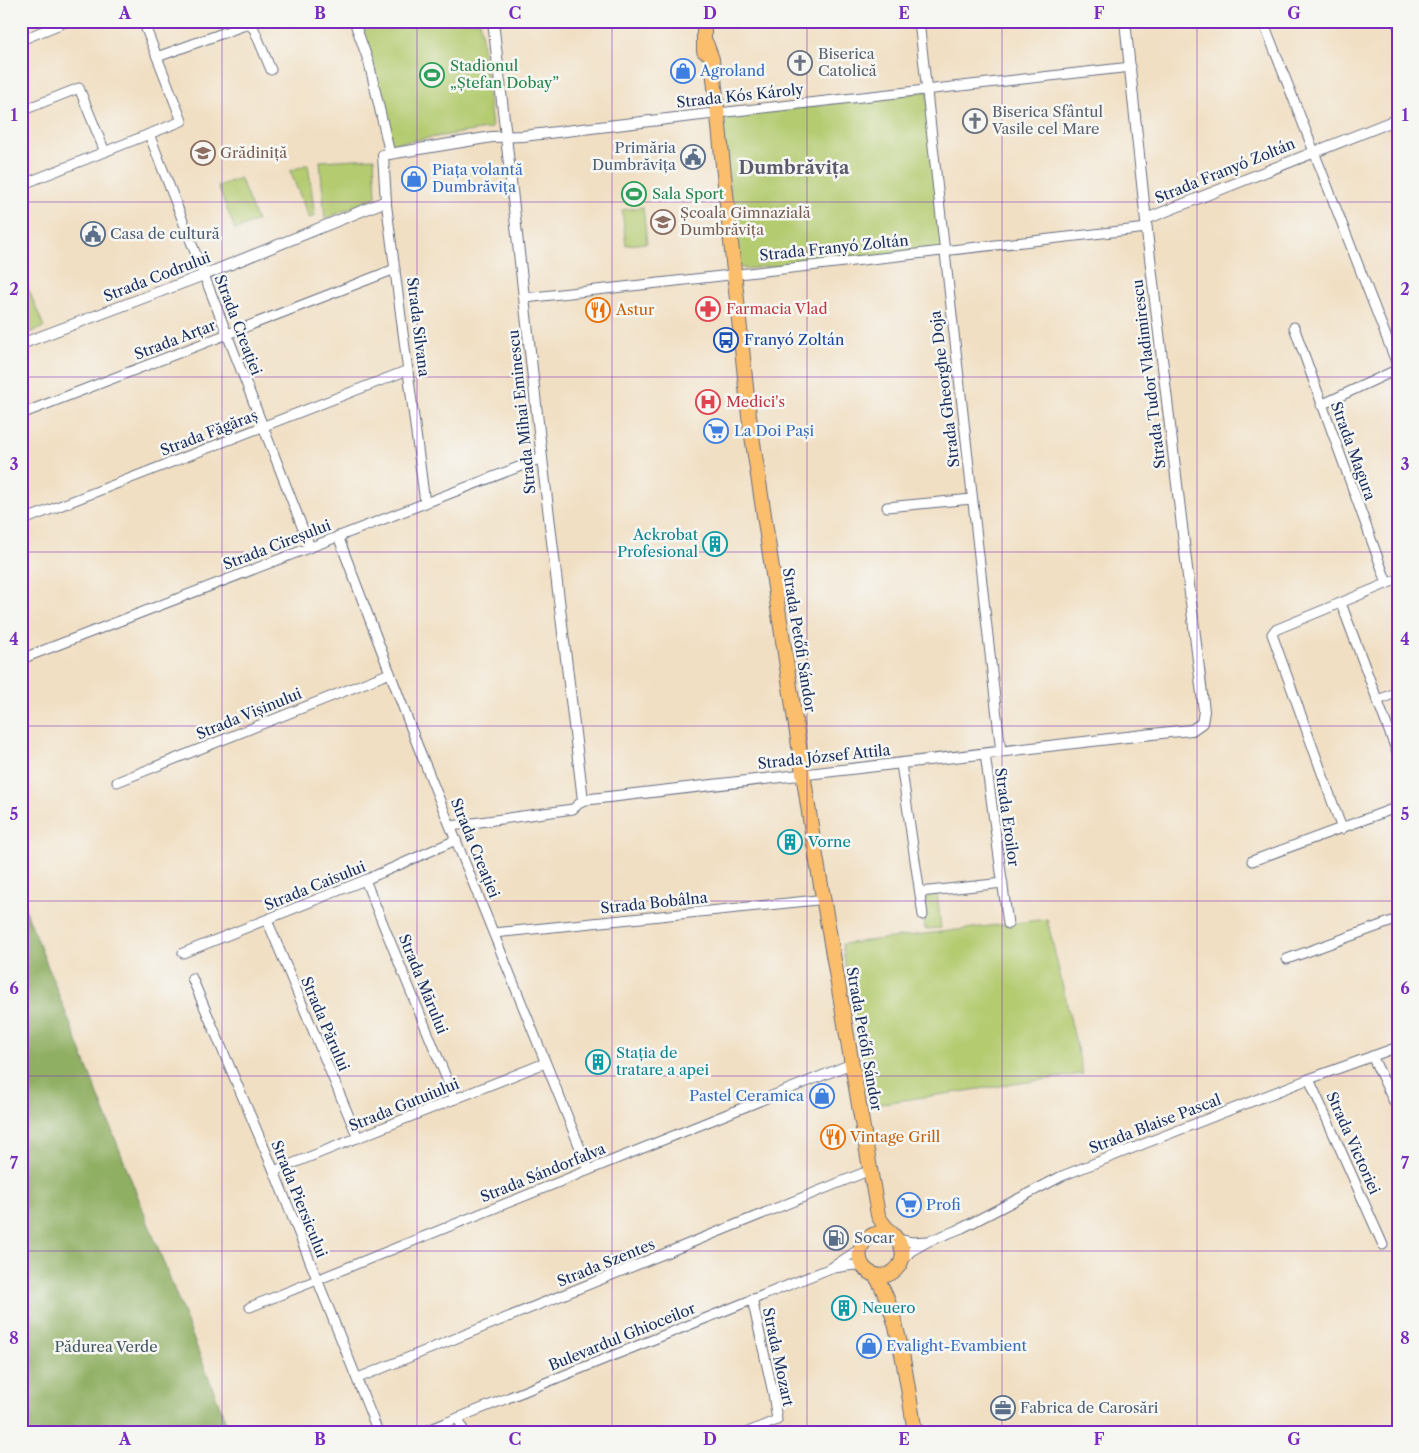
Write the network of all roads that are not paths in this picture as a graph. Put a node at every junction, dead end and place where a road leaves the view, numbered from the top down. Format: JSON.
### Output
{"nodes":[{"id":1,"x":68,"y":21,"type":"edge"},
{"id":2,"x":143,"y":21,"type":"edge"},
{"id":3,"x":354,"y":21,"type":"edge"},
{"id":4,"x":493,"y":21,"type":"edge"},
{"id":5,"x":704,"y":21,"type":"edge"},
{"id":6,"x":919,"y":21,"type":"edge"},
{"id":7,"x":1125,"y":21,"type":"edge"},
{"id":8,"x":1263,"y":21,"type":"edge"},
{"id":9,"x":1396,"y":21,"type":"edge"},
{"id":10,"x":1398,"y":26,"type":"edge"},
{"id":11,"x":21,"y":40,"type":"edge"},
{"id":12,"x":157,"y":57,"type":"junction"},
{"id":13,"x":1130,"y":67,"type":"junction"},
{"id":14,"x":271,"y":70,"type":"dead end"},
{"id":15,"x":927,"y":91,"type":"junction"},
{"id":16,"x":21,"y":111,"type":"edge"},
{"id":17,"x":713,"y":114,"type":"junction"},
{"id":18,"x":1398,"y":119,"type":"edge"},
{"id":19,"x":149,"y":134,"type":"junction"},
{"id":20,"x":506,"y":136,"type":"junction"},
{"id":21,"x":105,"y":152,"type":"junction"},
{"id":22,"x":1315,"y":152,"type":"junction"},
{"id":23,"x":386,"y":155,"type":"junction"},
{"id":24,"x":21,"y":185,"type":"edge"},
{"id":25,"x":386,"y":201,"type":"junction"},
{"id":26,"x":1147,"y":224,"type":"junction"},
{"id":27,"x":943,"y":250,"type":"junction"},
{"id":28,"x":395,"y":269,"type":"junction"},
{"id":29,"x":731,"y":274,"type":"junction"},
{"id":30,"x":204,"y":275,"type":"junction"},
{"id":31,"x":524,"y":298,"type":"junction"},
{"id":32,"x":1294,"y":327,"type":"dead end"},
{"id":33,"x":228,"y":334,"type":"junction"},
{"id":34,"x":21,"y":344,"type":"edge"},
{"id":35,"x":1398,"y":368,"type":"edge"},
{"id":36,"x":408,"y":370,"type":"junction"},
{"id":37,"x":1322,"y":406,"type":"junction"},
{"id":38,"x":21,"y":414,"type":"edge"},
{"id":39,"x":262,"y":427,"type":"junction"},
{"id":40,"x":542,"y":458,"type":"junction"},
{"id":41,"x":972,"y":499,"type":"junction"},
{"id":42,"x":425,"y":503,"type":"junction"},
{"id":43,"x":887,"y":507,"type":"dead end"},
{"id":44,"x":21,"y":521,"type":"edge"},
{"id":45,"x":338,"y":536,"type":"junction"},
{"id":46,"x":310,"y":547,"type":"junction"},
{"id":47,"x":1398,"y":579,"type":"edge"},
{"id":48,"x":1387,"y":583,"type":"junction"},
{"id":49,"x":1341,"y":603,"type":"junction"},
{"id":50,"x":21,"y":658,"type":"edge"},
{"id":51,"x":390,"y":673,"type":"junction"},
{"id":52,"x":1398,"y":692,"type":"edge"},
{"id":53,"x":1378,"y":700,"type":"junction"},
{"id":54,"x":1202,"y":723,"type":"joint"},
{"id":55,"x":1000,"y":752,"type":"junction"},
{"id":56,"x":985,"y":754,"type":"junction"},
{"id":57,"x":1398,"y":755,"type":"edge"},
{"id":58,"x":901,"y":764,"type":"junction"},
{"id":59,"x":801,"y":776,"type":"junction"},
{"id":60,"x":117,"y":782,"type":"dead end"},
{"id":61,"x":583,"y":800,"type":"junction"},
{"id":62,"x":1398,"y":807,"type":"edge"},
{"id":63,"x":451,"y":826,"type":"junction"},
{"id":64,"x":1342,"y":828,"type":"junction"},
{"id":65,"x":456,"y":840,"type":"junction"},
{"id":66,"x":1252,"y":861,"type":"dead end"},
{"id":67,"x":365,"y":880,"type":"junction"},
{"id":68,"x":1002,"y":883,"type":"junction"},
{"id":69,"x":920,"y":892,"type":"junction"},
{"id":70,"x":817,"y":900,"type":"junction"},
{"id":71,"x":923,"y":915,"type":"dead end"},
{"id":72,"x":1398,"y":919,"type":"edge"},
{"id":73,"x":267,"y":920,"type":"junction"},
{"id":74,"x":1008,"y":924,"type":"dead end"},
{"id":75,"x":494,"y":933,"type":"junction"},
{"id":76,"x":183,"y":953,"type":"dead end"},
{"id":77,"x":1287,"y":959,"type":"dead end"},
{"id":78,"x":192,"y":978,"type":"dead end"},
{"id":79,"x":1398,"y":1047,"type":"edge"},
{"id":80,"x":1372,"y":1056,"type":"junction"},
{"id":81,"x":545,"y":1063,"type":"junction"},
{"id":82,"x":846,"y":1066,"type":"junction"},
{"id":83,"x":1309,"y":1079,"type":"junction"},
{"id":84,"x":455,"y":1099,"type":"junction"},
{"id":85,"x":1398,"y":1110,"type":"edge"},
{"id":86,"x":358,"y":1138,"type":"junction"},
{"id":87,"x":589,"y":1170,"type":"junction"},
{"id":88,"x":274,"y":1171,"type":"junction"},
{"id":89,"x":863,"y":1173,"type":"junction"},
{"id":90,"x":895,"y":1237,"type":"junction"},
{"id":91,"x":930,"y":1241,"type":"junction"},
{"id":92,"x":864,"y":1243,"type":"junction"},
{"id":93,"x":1383,"y":1245,"type":"dead end"},
{"id":94,"x":898,"y":1266,"type":"junction"},
{"id":95,"x":831,"y":1268,"type":"junction"},
{"id":96,"x":870,"y":1271,"type":"junction"},
{"id":97,"x":317,"y":1279,"type":"junction"},
{"id":98,"x":752,"y":1299,"type":"junction"},
{"id":99,"x":250,"y":1307,"type":"dead end"},
{"id":100,"x":893,"y":1316,"type":"junction"},
{"id":101,"x":358,"y":1378,"type":"junction"},
{"id":102,"x":458,"y":1418,"type":"junction"},
{"id":103,"x":378,"y":1432,"type":"edge"},
{"id":104,"x":423,"y":1432,"type":"edge"},
{"id":105,"x":464,"y":1432,"type":"edge"},
{"id":106,"x":748,"y":1432,"type":"edge"},
{"id":107,"x":915,"y":1432,"type":"edge"}],
"edges":[{"from":1,"to":11,"type":"street"},
{"from":2,"to":12,"type":"street"},
{"from":3,"to":23,"type":"street","name":"Strada Silvana"},
{"from":4,"to":20,"type":"street","name":"Strada Mihai Eminescu"},
{"from":5,"to":17,"type":"main road","name":"Strada Petőfi Sándor"},
{"from":6,"to":15,"type":"street","name":"Strada Gheorghe Doja"},
{"from":7,"to":13,"type":"street","name":"Strada Tudor Vladimirescu"},
{"from":8,"to":22,"type":"street"},
{"from":9,"to":10,"type":"street"},
{"from":12,"to":14,"type":"street"},
{"from":12,"to":19,"type":"street"},
{"from":13,"to":15,"type":"street","name":"Strada Kós Károly"},
{"from":13,"to":26,"type":"street","name":"Strada Tudor Vladimirescu"},
{"from":15,"to":17,"type":"street","name":"Strada Kós Károly"},
{"from":15,"to":27,"type":"street","name":"Strada Gheorghe Doja"},
{"from":16,"to":21,"type":"street"},
{"from":17,"to":20,"type":"street","name":"Strada Kós Károly"},
{"from":17,"to":29,"type":"main road","name":"Strada Petőfi Sándor"},
{"from":18,"to":22,"type":"street","name":"Strada Franyó Zoltán"},
{"from":19,"to":21,"type":"street"},
{"from":19,"to":30,"type":"street","name":"Strada Creației"},
{"from":20,"to":23,"type":"street","name":"Strada Kós Károly"},
{"from":20,"to":31,"type":"street","name":"Strada Mihai Eminescu"},
{"from":21,"to":24,"type":"street"},
{"from":22,"to":26,"type":"street","name":"Strada Franyó Zoltán"},
{"from":22,"to":35,"type":"street"},
{"from":23,"to":25,"type":"street","name":"Strada Silvana"},
{"from":25,"to":28,"type":"street","name":"Strada Silvana"},
{"from":25,"to":30,"type":"street","name":"Strada Codrului"},
{"from":26,"to":27,"type":"street","name":"Strada Franyó Zoltán"},
{"from":26,"to":54,"type":"street","name":"Strada Tudor Vladimirescu"},
{"from":27,"to":29,"type":"street","name":"Strada Franyó Zoltán"},
{"from":27,"to":41,"type":"street","name":"Strada Gheorghe Doja"},
{"from":28,"to":33,"type":"street","name":"Strada Arțar"},
{"from":28,"to":36,"type":"street","name":"Strada Silvana"},
{"from":29,"to":31,"type":"street","name":"Strada Franyó Zoltán"},
{"from":29,"to":59,"type":"main road","name":"Strada Petőfi Sándor"},
{"from":30,"to":33,"type":"street","name":"Strada Creației"},
{"from":30,"to":34,"type":"street","name":"Strada Codrului"},
{"from":31,"to":40,"type":"street","name":"Strada Mihai Eminescu"},
{"from":32,"to":37,"type":"street","name":"Strada Magura"},
{"from":33,"to":38,"type":"street","name":"Strada Arțar"},
{"from":33,"to":39,"type":"street","name":"Strada Creației"},
{"from":35,"to":37,"type":"street"},
{"from":36,"to":39,"type":"street","name":"Strada Făgăraș"},
{"from":36,"to":42,"type":"street","name":"Strada Silvana"},
{"from":37,"to":48,"type":"street","name":"Strada Magura"},
{"from":39,"to":44,"type":"street","name":"Strada Făgăraș"},
{"from":39,"to":46,"type":"street","name":"Strada Creației"},
{"from":40,"to":42,"type":"street","name":"Strada Cireșului"},
{"from":40,"to":61,"type":"street","name":"Strada Mihai Eminescu"},
{"from":41,"to":43,"type":"street"},
{"from":41,"to":55,"type":"street","name":"Strada Gheorghe Doja"},
{"from":42,"to":45,"type":"street","name":"Strada Cireșului"},
{"from":45,"to":46,"type":"street","name":"Strada Cireșului"},
{"from":45,"to":51,"type":"street","name":"Strada Creației"},
{"from":46,"to":50,"type":"street","name":"Strada Cireșului"},
{"from":47,"to":48,"type":"street"},
{"from":48,"to":49,"type":"street"},
{"from":49,"to":53,"type":"street"},
{"from":49,"to":64,"type":"street"},
{"from":51,"to":60,"type":"street","name":"Strada Vișinului"},
{"from":51,"to":63,"type":"street","name":"Strada Creației"},
{"from":52,"to":53,"type":"street"},
{"from":53,"to":57,"type":"street"},
{"from":54,"to":55,"type":"street","name":"Strada József Attila"},
{"from":55,"to":56,"type":"street","name":"Strada József Attila"},
{"from":56,"to":58,"type":"street","name":"Strada József Attila"},
{"from":56,"to":68,"type":"street","name":"Strada Eroilor"},
{"from":58,"to":59,"type":"street","name":"Strada József Attila"},
{"from":58,"to":69,"type":"street"},
{"from":59,"to":61,"type":"street","name":"Strada József Attila"},
{"from":59,"to":70,"type":"main road","name":"Strada Petőfi Sándor"},
{"from":59,"to":90,"type":"main road","name":"Strada Petőfi Sándor"},
{"from":61,"to":63,"type":"street","name":"Strada József Attila"},
{"from":62,"to":64,"type":"street"},
{"from":63,"to":65,"type":"street","name":"Strada Creației"},
{"from":64,"to":66,"type":"street"},
{"from":65,"to":67,"type":"street","name":"Strada Caisului"},
{"from":65,"to":75,"type":"street","name":"Strada Creației"},
{"from":67,"to":73,"type":"street","name":"Strada Caisului"},
{"from":67,"to":84,"type":"street","name":"Strada Mărului"},
{"from":68,"to":69,"type":"street","name":"Strada Eroilor"},
{"from":68,"to":74,"type":"street","name":"Strada Eroilor"},
{"from":69,"to":71,"type":"street"},
{"from":70,"to":75,"type":"street","name":"Strada Bobâlna"},
{"from":70,"to":82,"type":"main road","name":"Strada Petőfi Sándor"},
{"from":72,"to":77,"type":"street"},
{"from":73,"to":76,"type":"street","name":"Strada Caisului"},
{"from":73,"to":86,"type":"street","name":"Strada Părului"},
{"from":75,"to":81,"type":"street","name":"Strada Creației"},
{"from":78,"to":88,"type":"street","name":"Strada Piersicului"},
{"from":79,"to":80,"type":"street","name":"Strada Blaise Pascal"},
{"from":80,"to":83,"type":"street","name":"Strada Blaise Pascal"},
{"from":80,"to":85,"type":"street"},
{"from":81,"to":84,"type":"street","name":"Strada Gutuiului"},
{"from":81,"to":87,"type":"street","name":"Strada Creației"},
{"from":82,"to":87,"type":"street","name":"Strada Sándorfalva"},
{"from":82,"to":89,"type":"main road","name":"Strada Petőfi Sándor"},
{"from":83,"to":91,"type":"street","name":"Strada Blaise Pascal"},
{"from":83,"to":93,"type":"street","name":"Strada Victoriei"},
{"from":84,"to":86,"type":"street","name":"Strada Gutuiului"},
{"from":86,"to":88,"type":"street","name":"Strada Gutuiului"},
{"from":87,"to":97,"type":"street","name":"Strada Sándorfalva"},
{"from":88,"to":97,"type":"street","name":"Strada Piersicului"},
{"from":89,"to":92,"type":"main road","name":"Strada Petőfi Sándor"},
{"from":89,"to":101,"type":"street","name":"Strada Szentes"},
{"from":90,"to":91,"type":"street","name":"Strada Blaise Pascal"},
{"from":90,"to":92,"type":"main road"},
{"from":90,"to":94,"type":"main road"},
{"from":91,"to":94,"type":"street","name":"Strada Blaise Pascal"},
{"from":92,"to":95,"type":"street","name":"Bulevardul Ghioceilor"},
{"from":92,"to":96,"type":"main road"},
{"from":94,"to":96,"type":"main road"},
{"from":94,"to":100,"type":"main road"},
{"from":95,"to":96,"type":"street","name":"Bulevardul Ghioceilor"},
{"from":95,"to":98,"type":"street","name":"Bulevardul Ghioceilor"},
{"from":96,"to":100,"type":"main road"},
{"from":97,"to":99,"type":"street","name":"Strada Sándorfalva"},
{"from":97,"to":101,"type":"street","name":"Strada Piersicului"},
{"from":98,"to":102,"type":"street","name":"Bulevardul Ghioceilor"},
{"from":98,"to":106,"type":"street","name":"Strada Mozart"},
{"from":100,"to":107,"type":"main road"},
{"from":101,"to":103,"type":"street","name":"Strada Piersicului"},
{"from":102,"to":104,"type":"street","name":"Bulevardul Ghioceilor"},
{"from":102,"to":105,"type":"street"}]}
